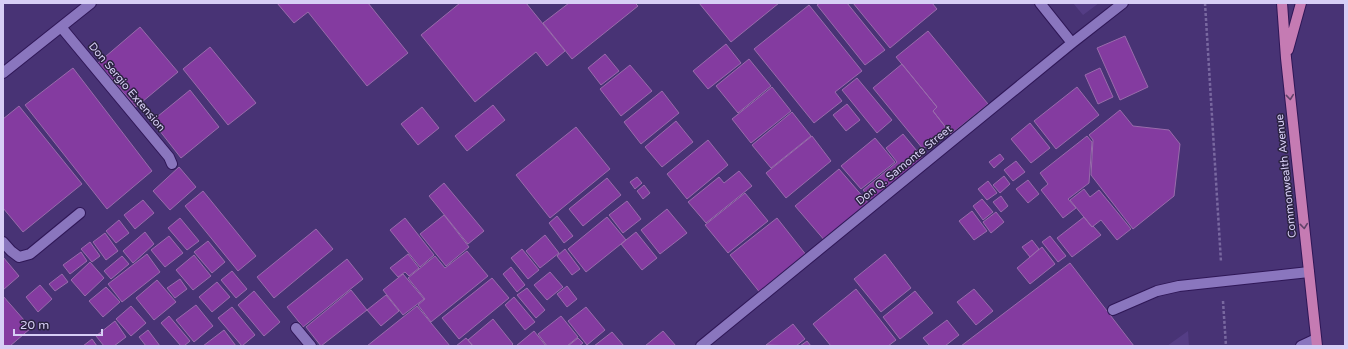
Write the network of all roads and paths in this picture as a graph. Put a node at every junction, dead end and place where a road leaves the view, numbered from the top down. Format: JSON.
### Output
{"nodes":[{"id":1,"x":91,"y":3,"type":"edge"},
{"id":2,"x":1040,"y":3,"type":"edge"},
{"id":3,"x":1123,"y":3,"type":"edge"},
{"id":4,"x":1204,"y":3,"type":"edge"},
{"id":5,"x":1282,"y":3,"type":"edge"},
{"id":6,"x":1301,"y":3,"type":"edge"},
{"id":7,"x":61,"y":27,"type":"junction"},
{"id":8,"x":1072,"y":43,"type":"junction"},
{"id":9,"x":1286,"y":58,"type":"junction"},
{"id":10,"x":3,"y":73,"type":"edge"},
{"id":11,"x":172,"y":164,"type":"dead end"},
{"id":12,"x":80,"y":213,"type":"dead end"},
{"id":13,"x":3,"y":242,"type":"edge"},
{"id":14,"x":1309,"y":272,"type":"junction"},
{"id":15,"x":1222,"y":281,"type":"junction"},
{"id":16,"x":1113,"y":310,"type":"dead end"},
{"id":17,"x":296,"y":328,"type":"dead end"},
{"id":18,"x":1317,"y":343,"type":"edge"},
{"id":19,"x":311,"y":346,"type":"edge"},
{"id":20,"x":701,"y":346,"type":"edge"},
{"id":21,"x":1226,"y":346,"type":"edge"},
{"id":22,"x":1301,"y":346,"type":"edge"}],
"edges":[{"from":1,"to":7,"type":"street"},
{"from":2,"to":8,"type":"street"},
{"from":3,"to":8,"type":"street","name":"Don Q. Samonte Street"},
{"from":4,"to":15,"type":"path"},
{"from":5,"to":9,"type":"main road","name":"Commonwealth Avenue"},
{"from":6,"to":9,"type":"main road"},
{"from":7,"to":10,"type":"street"},
{"from":7,"to":11,"type":"street","name":"Don Sergio Extension"},
{"from":8,"to":20,"type":"street","name":"Don Q. Samonte Street"},
{"from":9,"to":14,"type":"main road","name":"Commonwealth Avenue","one_way":true},
{"from":12,"to":13,"type":"street"},
{"from":14,"to":15,"type":"street"},
{"from":14,"to":18,"type":"main road","name":"Commonwealth Avenue"},
{"from":15,"to":16,"type":"street"},
{"from":15,"to":21,"type":"path"},
{"from":17,"to":19,"type":"street"},
{"from":18,"to":22,"type":"street"}]}
